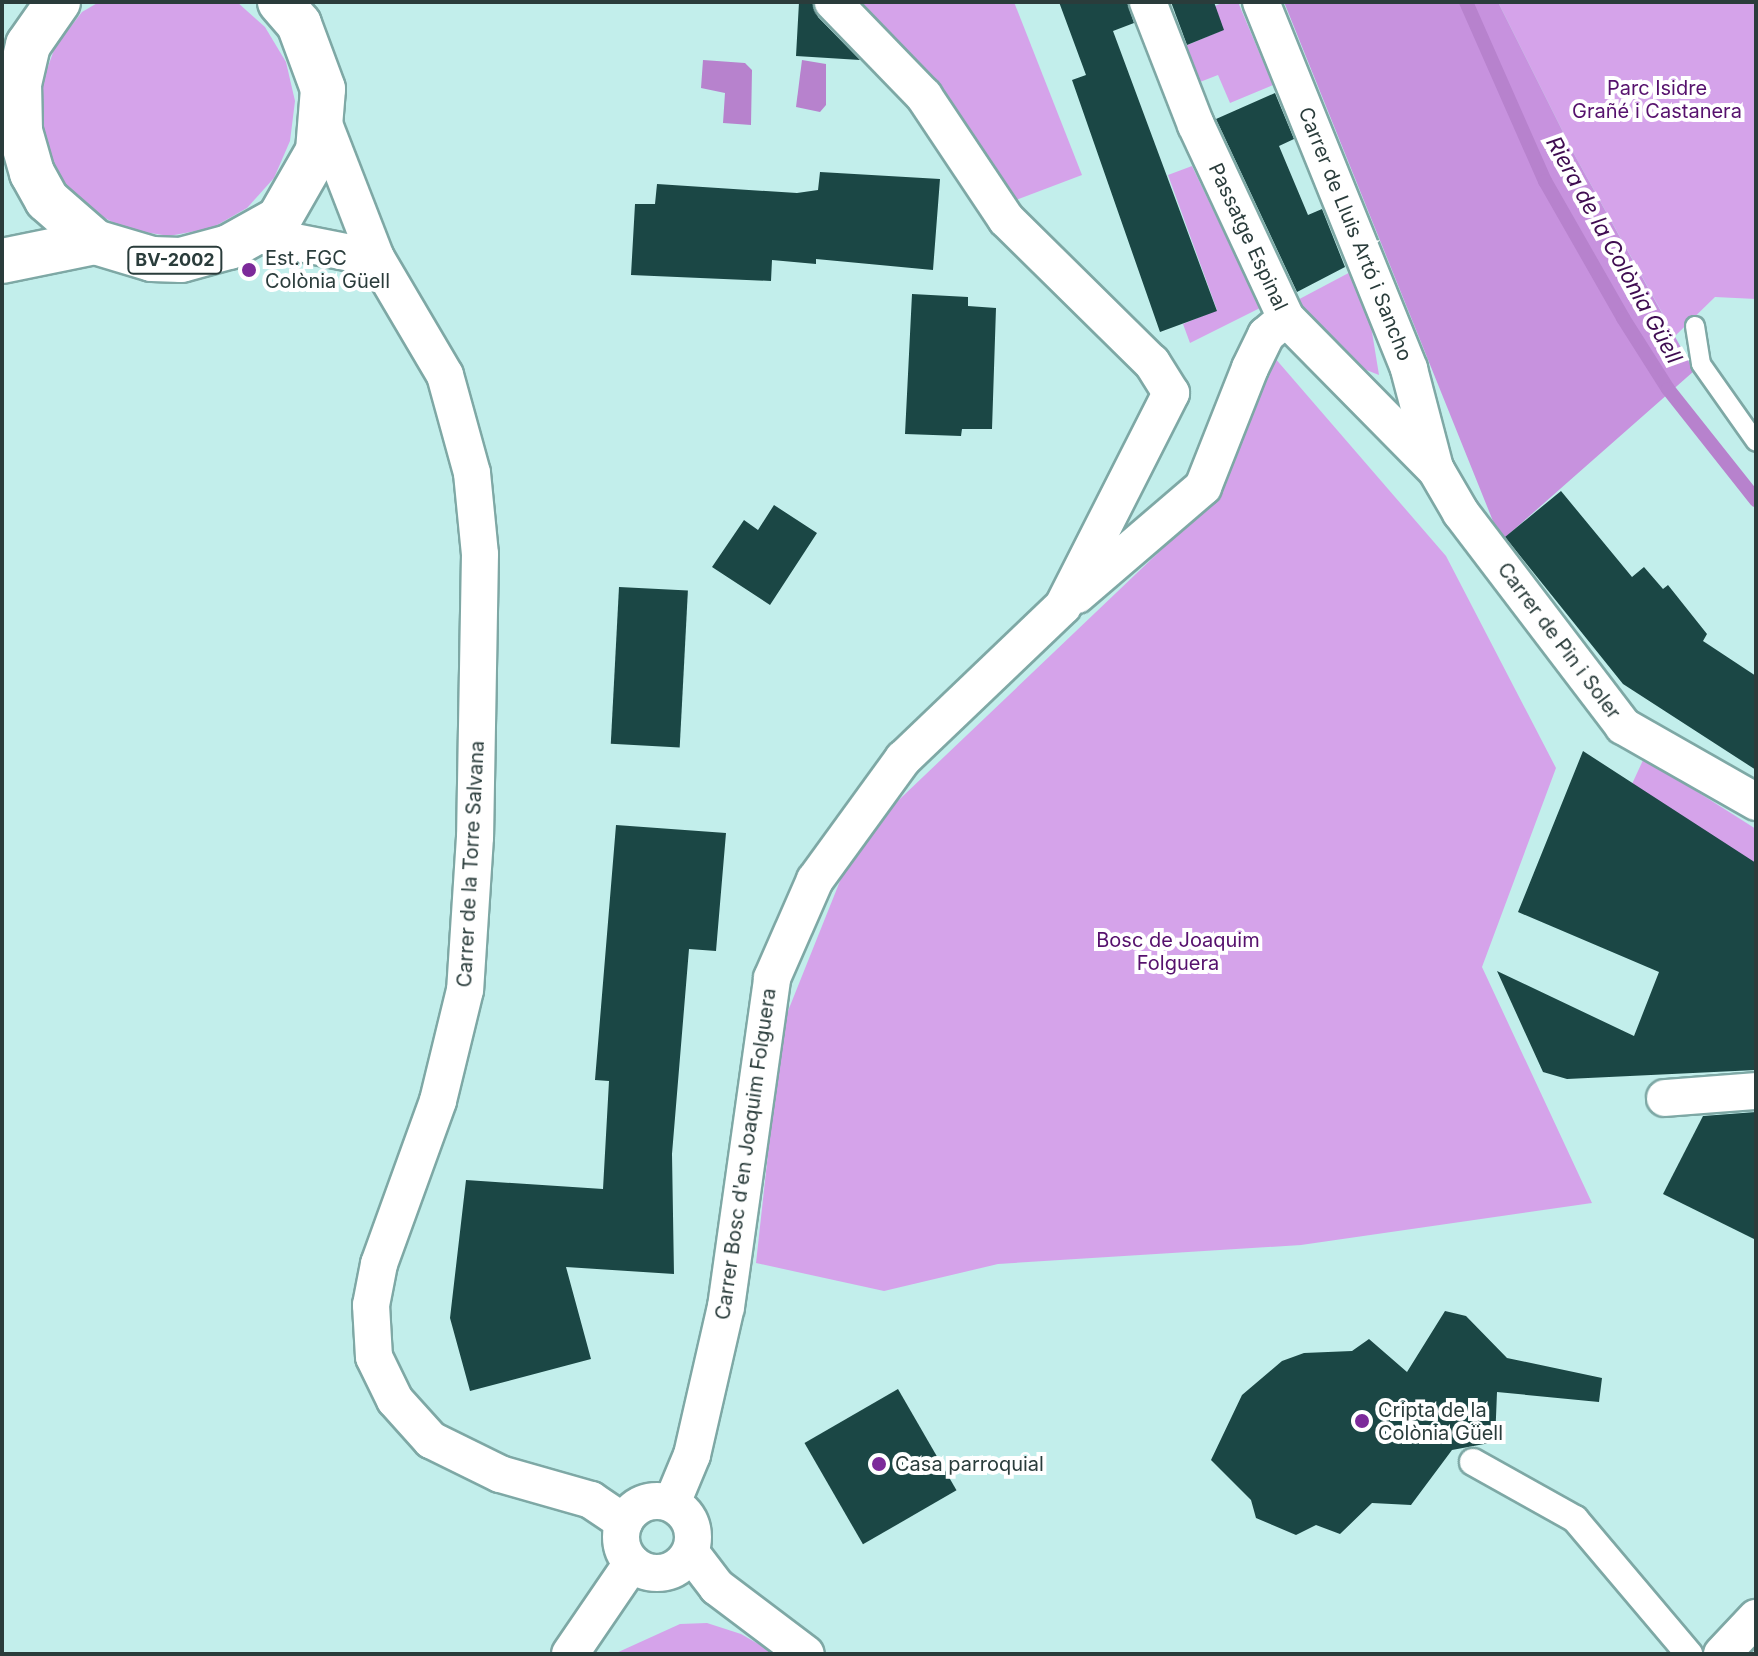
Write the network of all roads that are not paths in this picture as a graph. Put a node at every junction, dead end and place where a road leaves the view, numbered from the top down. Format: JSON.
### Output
{"nodes":[{"id":1,"x":58,"y":2,"type":"edge"},
{"id":2,"x":280,"y":2,"type":"edge"},
{"id":3,"x":325,"y":2,"type":"edge"},
{"id":4,"x":833,"y":2,"type":"edge"},
{"id":5,"x":1148,"y":2,"type":"edge"},
{"id":6,"x":1261,"y":2,"type":"edge"},
{"id":7,"x":314,"y":54,"type":"junction"},
{"id":8,"x":324,"y":124,"type":"junction"},
{"id":9,"x":20,"y":131,"type":"junction"},
{"id":10,"x":2,"y":177,"type":"edge"},
{"id":11,"x":254,"y":234,"type":"junction"},
{"id":12,"x":95,"y":242,"type":"junction"},
{"id":13,"x":376,"y":258,"type":"junction"},
{"id":14,"x":2,"y":261,"type":"edge"},
{"id":15,"x":1286,"y":318,"type":"junction"},
{"id":16,"x":1695,"y":326,"type":"dead end"},
{"id":17,"x":1756,"y":442,"type":"edge"},
{"id":18,"x":1436,"y":470,"type":"junction"},
{"id":19,"x":1063,"y":606,"type":"junction"},
{"id":20,"x":1756,"y":802,"type":"edge"},
{"id":21,"x":1756,"y":1091,"type":"edge"},
{"id":22,"x":1665,"y":1098,"type":"dead end"},
{"id":23,"x":1473,"y":1462,"type":"dead end"},
{"id":24,"x":672,"y":1503,"type":"junction"},
{"id":25,"x":624,"y":1522,"type":"junction"},
{"id":26,"x":691,"y":1553,"type":"junction"},
{"id":27,"x":632,"y":1563,"type":"junction"},
{"id":28,"x":1756,"y":1618,"type":"edge"},
{"id":29,"x":570,"y":1654,"type":"edge"},
{"id":30,"x":806,"y":1654,"type":"edge"},
{"id":31,"x":1689,"y":1654,"type":"edge"},
{"id":32,"x":1722,"y":1654,"type":"edge"}],
"edges":[{"from":1,"to":9,"type":"main road","number":"BV-2002"},
{"from":2,"to":7,"type":"main road","number":"BV-2002"},
{"from":3,"to":7,"type":"main road","number":"BV-2002"},
{"from":4,"to":19,"type":"street","name":"Carrer Bosc d'en Joaquim Folguera"},
{"from":5,"to":15,"type":"street","name":"Passatge Espinal"},
{"from":6,"to":18,"type":"street","name":"Carrer de Lluis Artó i Sancho"},
{"from":7,"to":8,"type":"main road","number":"BV-2002"},
{"from":8,"to":11,"type":"main road","number":"BV-2002"},
{"from":8,"to":13,"type":"street","name":"Carrer de la Torre Salvana"},
{"from":9,"to":10,"type":"main road","number":"BV-2002"},
{"from":9,"to":12,"type":"main road","number":"BV-2002"},
{"from":11,"to":12,"type":"main road","number":"BV-2002"},
{"from":11,"to":13,"type":"street"},
{"from":12,"to":14,"type":"main road","number":"BV-2002"},
{"from":13,"to":25,"type":"street","name":"Carrer de la Torre Salvana"},
{"from":15,"to":18,"type":"street","name":"Passatge Espinal"},
{"from":15,"to":19,"type":"street"},
{"from":16,"to":17,"type":"lane"},
{"from":18,"to":20,"type":"street","name":"Carrer de Pin i Soler"},
{"from":19,"to":24,"type":"street","name":"Carrer Bosc d'en Joaquim Folguera"},
{"from":21,"to":22,"type":"street"},
{"from":23,"to":31,"type":"street"},
{"from":24,"to":25,"type":"street"},
{"from":24,"to":26,"type":"street"},
{"from":25,"to":27,"type":"street"},
{"from":26,"to":27,"type":"street"},
{"from":26,"to":30,"type":"street"},
{"from":27,"to":29,"type":"street"},
{"from":28,"to":32,"type":"street"}]}
